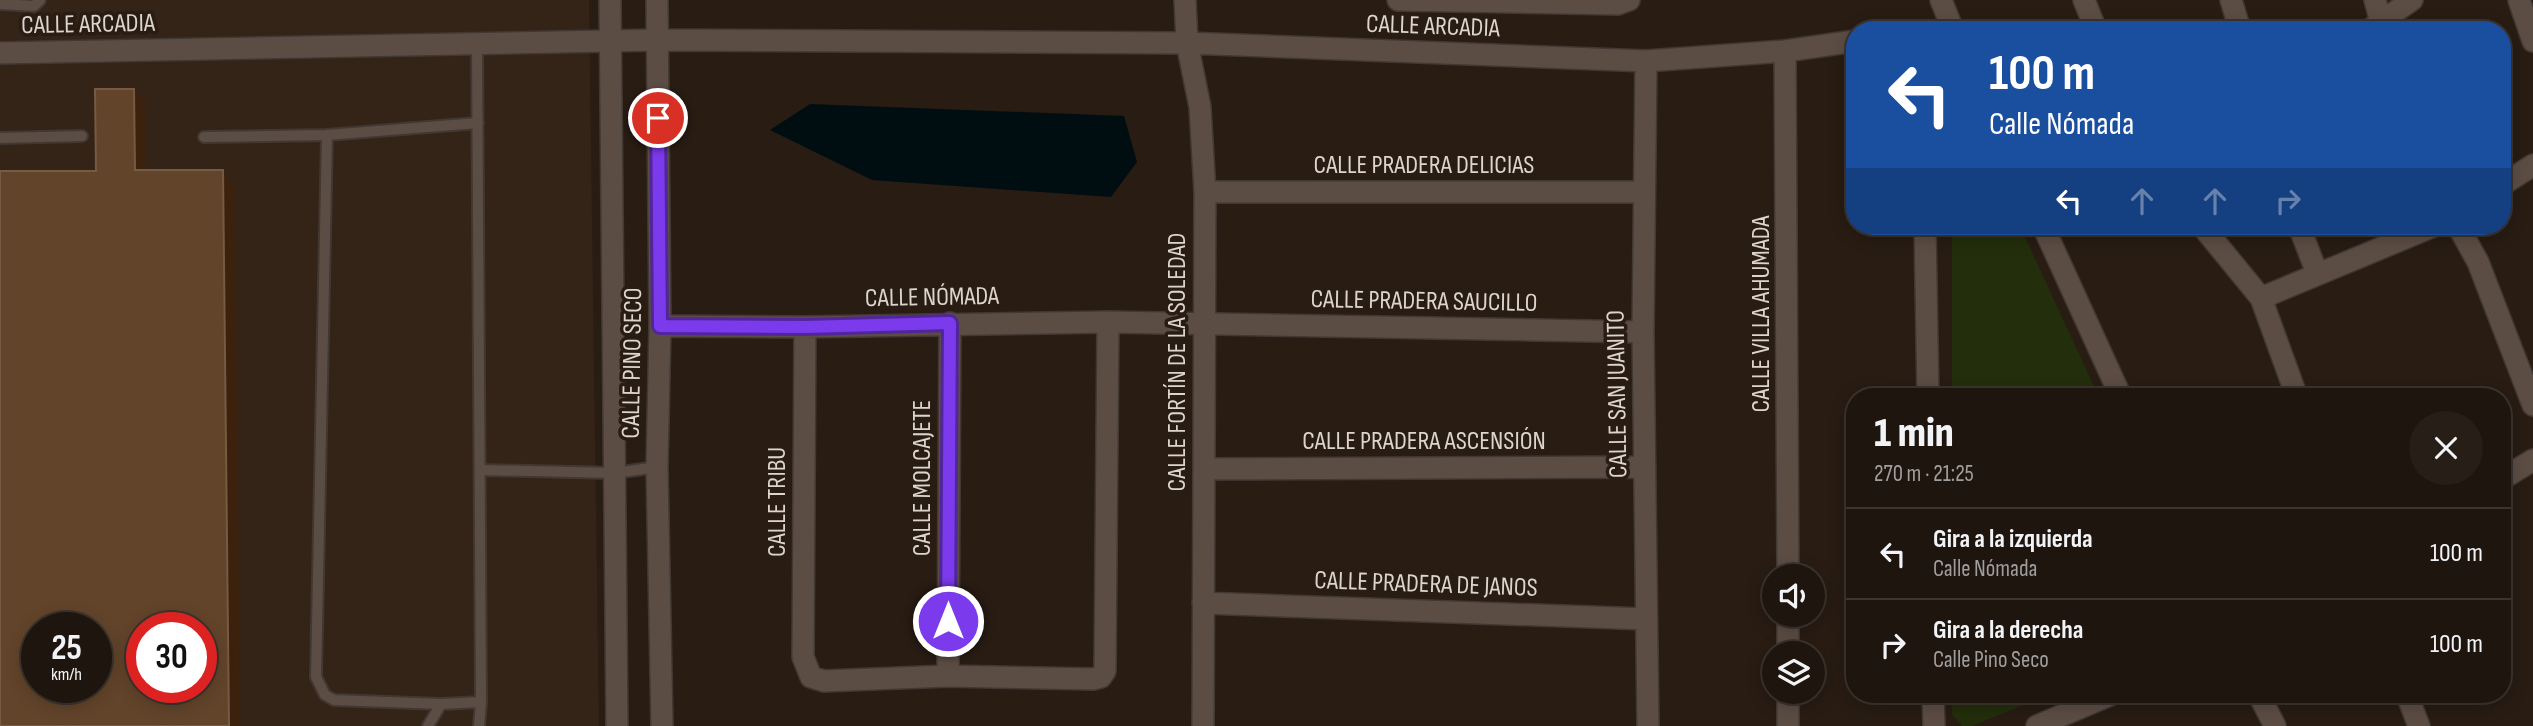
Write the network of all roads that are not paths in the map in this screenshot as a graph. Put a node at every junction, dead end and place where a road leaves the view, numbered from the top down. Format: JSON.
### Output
{"nodes":[{"id":1,"x":40,"y":0,"type":"edge"},
{"id":2,"x":610,"y":0,"type":"edge"},
{"id":3,"x":657,"y":0,"type":"edge"},
{"id":4,"x":1185,"y":0,"type":"edge"},
{"id":5,"x":1398,"y":0,"type":"edge"},
{"id":6,"x":1466,"y":0,"type":"edge"},
{"id":7,"x":1629,"y":0,"type":"edge"},
{"id":8,"x":1941,"y":0,"type":"edge"},
{"id":9,"x":2084,"y":0,"type":"edge"},
{"id":10,"x":2231,"y":0,"type":"edge"},
{"id":11,"x":2375,"y":0,"type":"edge"},
{"id":12,"x":2412,"y":0,"type":"edge"},
{"id":13,"x":2519,"y":0,"type":"edge"},
{"id":14,"x":0,"y":4,"type":"edge"},
{"id":15,"x":1945,"y":21,"type":"edge"},
{"id":16,"x":2092,"y":21,"type":"edge"},
{"id":17,"x":2237,"y":21,"type":"edge"},
{"id":18,"x":2377,"y":21,"type":"edge"},
{"id":19,"x":2386,"y":21,"type":"edge"},
{"id":20,"x":657,"y":40,"type":"junction"},
{"id":21,"x":611,"y":41,"type":"junction"},
{"id":22,"x":2533,"y":41,"type":"edge"},
{"id":23,"x":1846,"y":42,"type":"edge"},
{"id":24,"x":1186,"y":43,"type":"junction"},
{"id":25,"x":477,"y":44,"type":"junction"},
{"id":26,"x":1785,"y":51,"type":"junction"},
{"id":27,"x":0,"y":53,"type":"edge"},
{"id":28,"x":1646,"y":61,"type":"junction"},
{"id":29,"x":478,"y":123,"type":"junction"},
{"id":30,"x":327,"y":135,"type":"junction"},
{"id":31,"x":82,"y":136,"type":"dead end"},
{"id":32,"x":204,"y":137,"type":"dead end"},
{"id":33,"x":0,"y":138,"type":"edge"},
{"id":34,"x":2533,"y":165,"type":"edge"},
{"id":35,"x":2511,"y":179,"type":"edge"},
{"id":36,"x":1205,"y":192,"type":"junction"},
{"id":37,"x":1644,"y":192,"type":"junction"},
{"id":38,"x":1925,"y":235,"type":"edge"},
{"id":39,"x":2047,"y":235,"type":"edge"},
{"id":40,"x":2209,"y":235,"type":"edge"},
{"id":41,"x":2302,"y":235,"type":"edge"},
{"id":42,"x":2412,"y":235,"type":"edge"},
{"id":43,"x":2463,"y":235,"type":"edge"},
{"id":44,"x":2317,"y":273,"type":"junction"},
{"id":45,"x":2261,"y":298,"type":"junction"},
{"id":46,"x":1108,"y":322,"type":"junction"},
{"id":47,"x":950,"y":323,"type":"junction"},
{"id":48,"x":1205,"y":323,"type":"junction"},
{"id":49,"x":660,"y":326,"type":"junction"},
{"id":50,"x":805,"y":327,"type":"junction"},
{"id":51,"x":1643,"y":332,"type":"junction"},
{"id":52,"x":1928,"y":388,"type":"edge"},
{"id":53,"x":2117,"y":388,"type":"edge"},
{"id":54,"x":2294,"y":388,"type":"edge"},
{"id":55,"x":2533,"y":405,"type":"edge"},
{"id":56,"x":2533,"y":460,"type":"edge"},
{"id":57,"x":657,"y":467,"type":"junction"},
{"id":58,"x":1645,"y":467,"type":"junction"},
{"id":59,"x":1203,"y":469,"type":"junction"},
{"id":60,"x":481,"y":470,"type":"junction"},
{"id":61,"x":615,"y":473,"type":"junction"},
{"id":62,"x":2511,"y":473,"type":"edge"},
{"id":63,"x":1788,"y":564,"type":"edge"},
{"id":64,"x":1203,"y":603,"type":"junction"},
{"id":65,"x":1646,"y":619,"type":"junction"},
{"id":66,"x":948,"y":676,"type":"junction"},
{"id":67,"x":481,"y":702,"type":"junction"},
{"id":68,"x":1933,"y":703,"type":"edge"},
{"id":69,"x":2091,"y":703,"type":"edge"},
{"id":70,"x":2263,"y":703,"type":"edge"},
{"id":71,"x":2410,"y":703,"type":"edge"},
{"id":72,"x":441,"y":704,"type":"junction"},
{"id":73,"x":1788,"y":704,"type":"edge"},
{"id":74,"x":428,"y":726,"type":"edge"},
{"id":75,"x":479,"y":726,"type":"edge"},
{"id":76,"x":617,"y":726,"type":"edge"},
{"id":77,"x":662,"y":726,"type":"edge"},
{"id":78,"x":1203,"y":726,"type":"edge"},
{"id":79,"x":1648,"y":726,"type":"edge"},
{"id":80,"x":1788,"y":726,"type":"edge"},
{"id":81,"x":1934,"y":726,"type":"edge"},
{"id":82,"x":2038,"y":726,"type":"edge"},
{"id":83,"x":2275,"y":726,"type":"edge"},
{"id":84,"x":2419,"y":726,"type":"edge"}],
"edges":[{"from":1,"to":14,"type":"lane"},
{"from":2,"to":21,"type":"street","name":"CALLE PINO SECO"},
{"from":3,"to":20,"type":"street","name":"CALLE PINO SECO"},
{"from":4,"to":24,"type":"street","name":"CALLE FORTÍN DE LA SOLEDAD"},
{"from":5,"to":6,"type":"street"},
{"from":6,"to":7,"type":"street"},
{"from":8,"to":15,"type":"street"},
{"from":9,"to":16,"type":"street"},
{"from":10,"to":17,"type":"street"},
{"from":11,"to":18,"type":"street"},
{"from":12,"to":19,"type":"street"},
{"from":13,"to":22,"type":"street"},
{"from":20,"to":21,"type":"street","name":"CALLE ARCADIA"},
{"from":20,"to":24,"type":"street","name":"CALLE ARCADIA"},
{"from":20,"to":49,"type":"street","name":"CALLE PINO SECO"},
{"from":21,"to":25,"type":"street","name":"CALLE ARCADIA"},
{"from":21,"to":61,"type":"street","name":"CALLE PINO SECO"},
{"from":23,"to":26,"type":"street","name":"CALLE ARCADIA"},
{"from":24,"to":28,"type":"street","name":"CALLE ARCADIA"},
{"from":24,"to":36,"type":"street","name":"CALLE FORTÍN DE LA SOLEDAD"},
{"from":25,"to":27,"type":"street","name":"CALLE ARCADIA"},
{"from":25,"to":29,"type":"lane"},
{"from":26,"to":28,"type":"street","name":"CALLE ARCADIA"},
{"from":26,"to":63,"type":"street","name":"CALLE VILLA AHUMADA"},
{"from":28,"to":37,"type":"street","name":"CALLE SAN JUANITO"},
{"from":29,"to":30,"type":"lane"},
{"from":29,"to":60,"type":"lane"},
{"from":30,"to":32,"type":"lane"},
{"from":30,"to":72,"type":"lane"},
{"from":31,"to":33,"type":"lane"},
{"from":34,"to":35,"type":"street"},
{"from":36,"to":37,"type":"street","name":"CALLE PRADERA DELICIAS"},
{"from":36,"to":48,"type":"street","name":"CALLE FORTÍN DE LA SOLEDAD"},
{"from":37,"to":51,"type":"street","name":"CALLE SAN JUANITO"},
{"from":38,"to":52,"type":"street"},
{"from":39,"to":53,"type":"street"},
{"from":40,"to":45,"type":"street"},
{"from":41,"to":44,"type":"street"},
{"from":42,"to":44,"type":"street"},
{"from":43,"to":55,"type":"street"},
{"from":44,"to":45,"type":"street"},
{"from":45,"to":54,"type":"street"},
{"from":46,"to":47,"type":"street","name":"CALLE NÓMADA"},
{"from":46,"to":48,"type":"street","name":"CALLE NÓMADA"},
{"from":46,"to":66,"type":"street"},
{"from":47,"to":50,"type":"street","name":"CALLE NÓMADA"},
{"from":47,"to":66,"type":"street","name":"CALLE MOLCAJETE"},
{"from":48,"to":51,"type":"street","name":"CALLE PRADERA SAUCILLO"},
{"from":48,"to":59,"type":"street","name":"CALLE FORTÍN DE LA SOLEDAD"},
{"from":49,"to":50,"type":"street","name":"CALLE NÓMADA"},
{"from":49,"to":57,"type":"street","name":"CALLE PINO SECO"},
{"from":50,"to":66,"type":"street","name":"CALLE TRIBU"},
{"from":51,"to":58,"type":"street","name":"CALLE SAN JUANITO"},
{"from":56,"to":62,"type":"street"},
{"from":57,"to":61,"type":"lane"},
{"from":57,"to":77,"type":"street","name":"CALLE PINO SECO"},
{"from":58,"to":59,"type":"street","name":"CALLE PRADERA ASCENSIÓN"},
{"from":58,"to":65,"type":"street","name":"CALLE SAN JUANITO"},
{"from":59,"to":64,"type":"street","name":"CALLE FORTÍN DE LA SOLEDAD"},
{"from":60,"to":61,"type":"lane"},
{"from":60,"to":67,"type":"lane"},
{"from":61,"to":76,"type":"street","name":"CALLE PINO SECO"},
{"from":64,"to":65,"type":"street","name":"CALLE PRADERA DE JANOS"},
{"from":64,"to":78,"type":"street","name":"CALLE FORTÍN DE LA SOLEDAD"},
{"from":65,"to":79,"type":"street","name":"CALLE SAN JUANITO"},
{"from":67,"to":72,"type":"lane"},
{"from":67,"to":75,"type":"lane"},
{"from":68,"to":81,"type":"street"},
{"from":69,"to":82,"type":"street"},
{"from":70,"to":83,"type":"street"},
{"from":71,"to":84,"type":"street"},
{"from":72,"to":74,"type":"lane"},
{"from":73,"to":80,"type":"street"}]}
